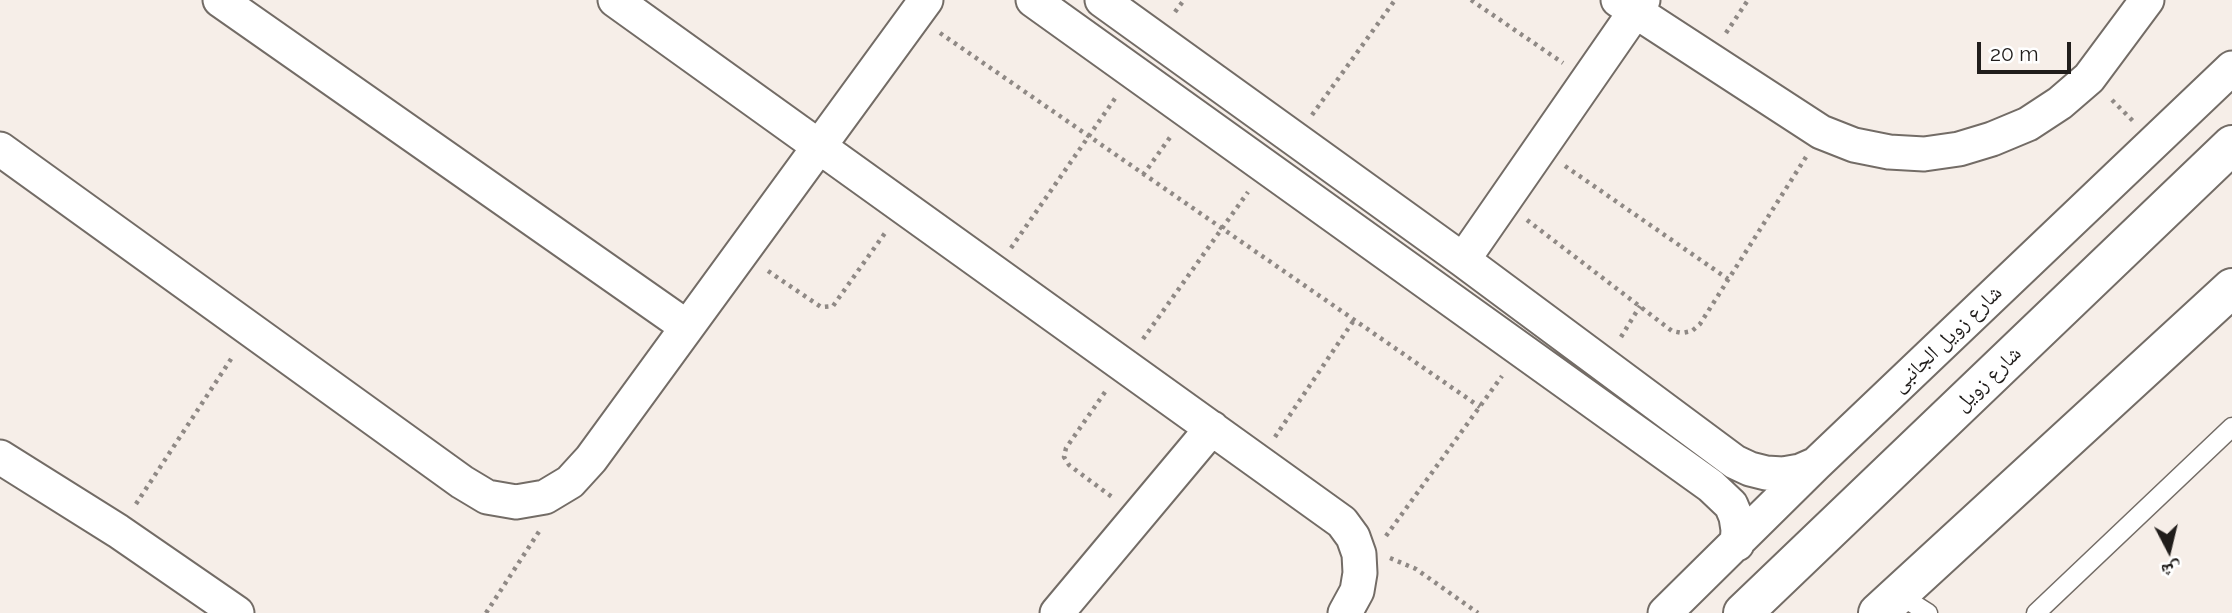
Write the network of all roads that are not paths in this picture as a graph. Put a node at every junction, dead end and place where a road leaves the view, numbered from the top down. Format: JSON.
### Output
{"nodes":[{"id":1,"x":220,"y":0,"type":"edge"},
{"id":2,"x":615,"y":0,"type":"edge"},
{"id":3,"x":1033,"y":0,"type":"edge"},
{"id":4,"x":1102,"y":0,"type":"edge"},
{"id":5,"x":2147,"y":0,"type":"edge"},
{"id":6,"x":1632,"y":4,"type":"edge"},
{"id":7,"x":920,"y":8,"type":"edge"},
{"id":8,"x":2232,"y":68,"type":"edge"},
{"id":9,"x":1220,"y":84,"type":"junction"},
{"id":10,"x":1192,"y":114,"type":"junction"},
{"id":11,"x":2232,"y":145,"type":"edge"},
{"id":12,"x":820,"y":146,"type":"junction"},
{"id":13,"x":0,"y":149,"type":"edge"},
{"id":14,"x":1463,"y":260,"type":"junction"},
{"id":15,"x":2232,"y":288,"type":"edge"},
{"id":16,"x":687,"y":327,"type":"junction"},
{"id":17,"x":2232,"y":427,"type":"edge"},
{"id":18,"x":1212,"y":428,"type":"junction"},
{"id":19,"x":0,"y":457,"type":"edge"},
{"id":20,"x":1816,"y":464,"type":"junction"},
{"id":21,"x":1737,"y":544,"type":"junction"},
{"id":22,"x":1901,"y":607,"type":"edge"},
{"id":23,"x":237,"y":613,"type":"edge"},
{"id":24,"x":1057,"y":613,"type":"edge"},
{"id":25,"x":1345,"y":613,"type":"edge"},
{"id":26,"x":1665,"y":613,"type":"edge"},
{"id":27,"x":1743,"y":613,"type":"edge"},
{"id":28,"x":2036,"y":613,"type":"edge"}],
"edges":[{"from":1,"to":16,"type":"street"},
{"from":2,"to":12,"type":"street"},
{"from":3,"to":10,"type":"street"},
{"from":4,"to":9,"type":"street"},
{"from":5,"to":6,"type":"street"},
{"from":6,"to":14,"type":"street"},
{"from":7,"to":12,"type":"street"},
{"from":8,"to":20,"type":"street","name":"شارع زويل الجانبى"},
{"from":9,"to":10,"type":"street"},
{"from":9,"to":14,"type":"street"},
{"from":10,"to":21,"type":"street"},
{"from":11,"to":27,"type":"main road","name":"شارع زويل"},
{"from":12,"to":16,"type":"street"},
{"from":12,"to":18,"type":"street"},
{"from":13,"to":16,"type":"street"},
{"from":14,"to":20,"type":"street"},
{"from":15,"to":22,"type":"main road"},
{"from":17,"to":28,"type":"lane"},
{"from":18,"to":24,"type":"street"},
{"from":18,"to":25,"type":"street"},
{"from":19,"to":23,"type":"street"},
{"from":20,"to":21,"type":"street","name":"شارع زويل الجانبى"},
{"from":21,"to":26,"type":"street","name":"شارع زويل الجانبى"}]}
